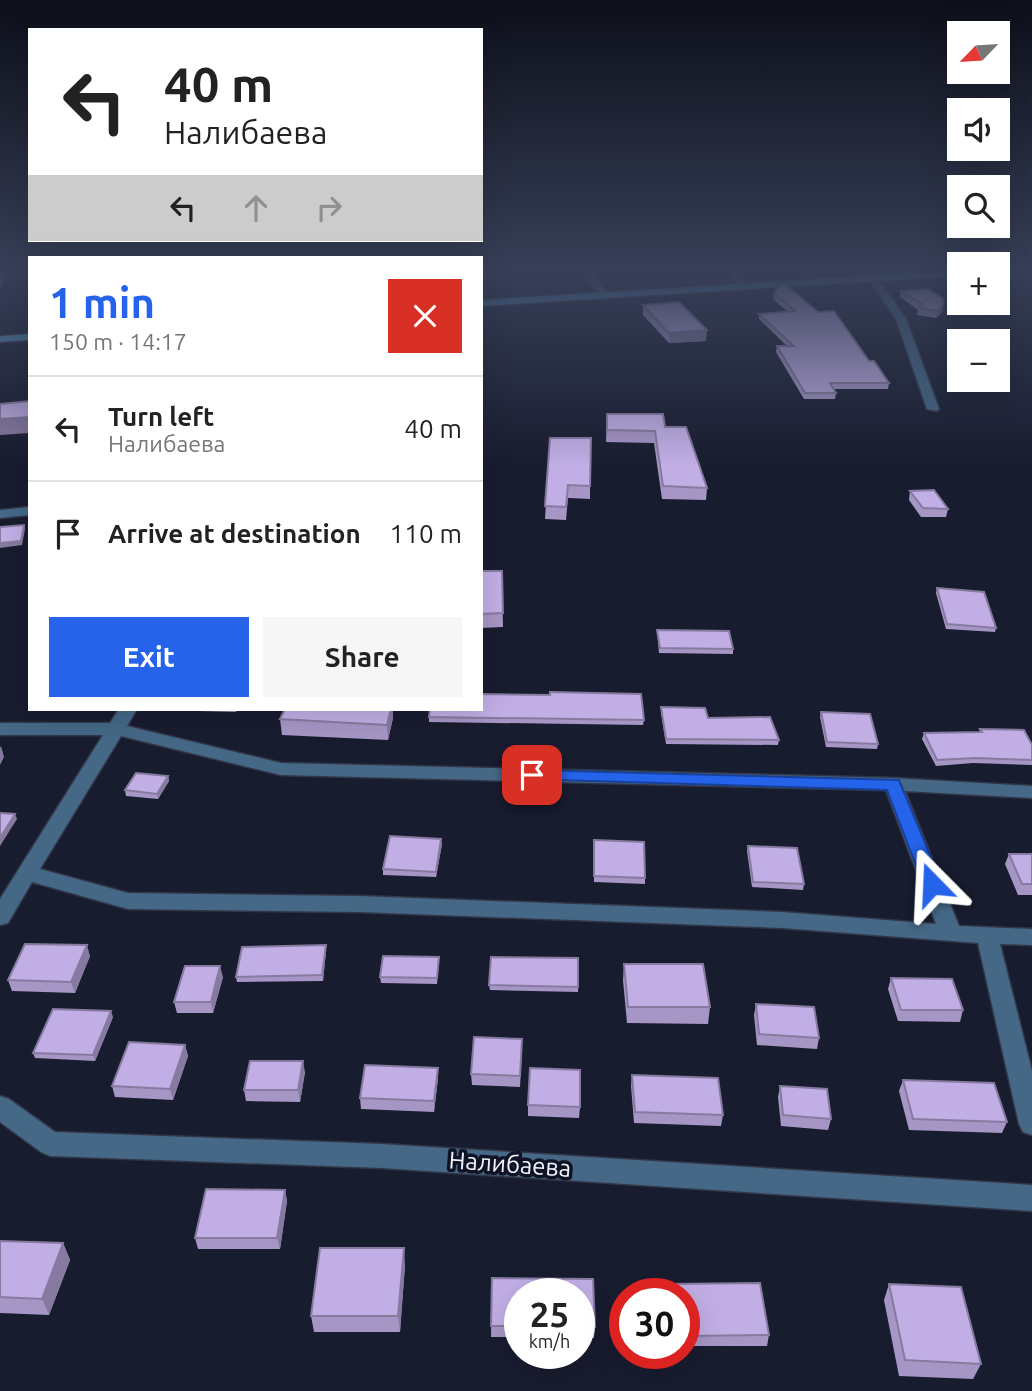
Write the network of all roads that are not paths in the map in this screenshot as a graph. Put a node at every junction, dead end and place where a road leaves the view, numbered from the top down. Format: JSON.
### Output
{"nodes":[{"id":1,"x":907,"y":336,"type":"edge"},
{"id":2,"x":28,"y":337,"type":"edge"},
{"id":3,"x":0,"y":339,"type":"edge"},
{"id":4,"x":933,"y":409,"type":"dead end"},
{"id":5,"x":28,"y":511,"type":"edge"},
{"id":6,"x":0,"y":514,"type":"edge"},
{"id":7,"x":127,"y":711,"type":"edge"},
{"id":8,"x":116,"y":729,"type":"junction"},
{"id":9,"x":0,"y":730,"type":"edge"},
{"id":10,"x":893,"y":784,"type":"junction"},
{"id":11,"x":1032,"y":792,"type":"edge"},
{"id":12,"x":27,"y":873,"type":"junction"},
{"id":13,"x":0,"y":917,"type":"edge"},
{"id":14,"x":951,"y":934,"type":"junction"},
{"id":15,"x":987,"y":935,"type":"junction"},
{"id":16,"x":1032,"y":937,"type":"edge"},
{"id":17,"x":0,"y":1107,"type":"edge"},
{"id":18,"x":1032,"y":1124,"type":"edge"},
{"id":19,"x":1032,"y":1198,"type":"edge"}],
"edges":[{"from":1,"to":4,"type":"street"},
{"from":2,"to":3,"type":"main road"},
{"from":5,"to":6,"type":"street"},
{"from":7,"to":8,"type":"street"},
{"from":8,"to":9,"type":"street"},
{"from":8,"to":10,"type":"street"},
{"from":8,"to":12,"type":"street"},
{"from":10,"to":11,"type":"street"},
{"from":10,"to":14,"type":"street"},
{"from":12,"to":13,"type":"street"},
{"from":12,"to":14,"type":"street"},
{"from":14,"to":15,"type":"street"},
{"from":15,"to":16,"type":"street"},
{"from":15,"to":18,"type":"street"},
{"from":17,"to":19,"type":"street","name":"Налибаева"}]}
